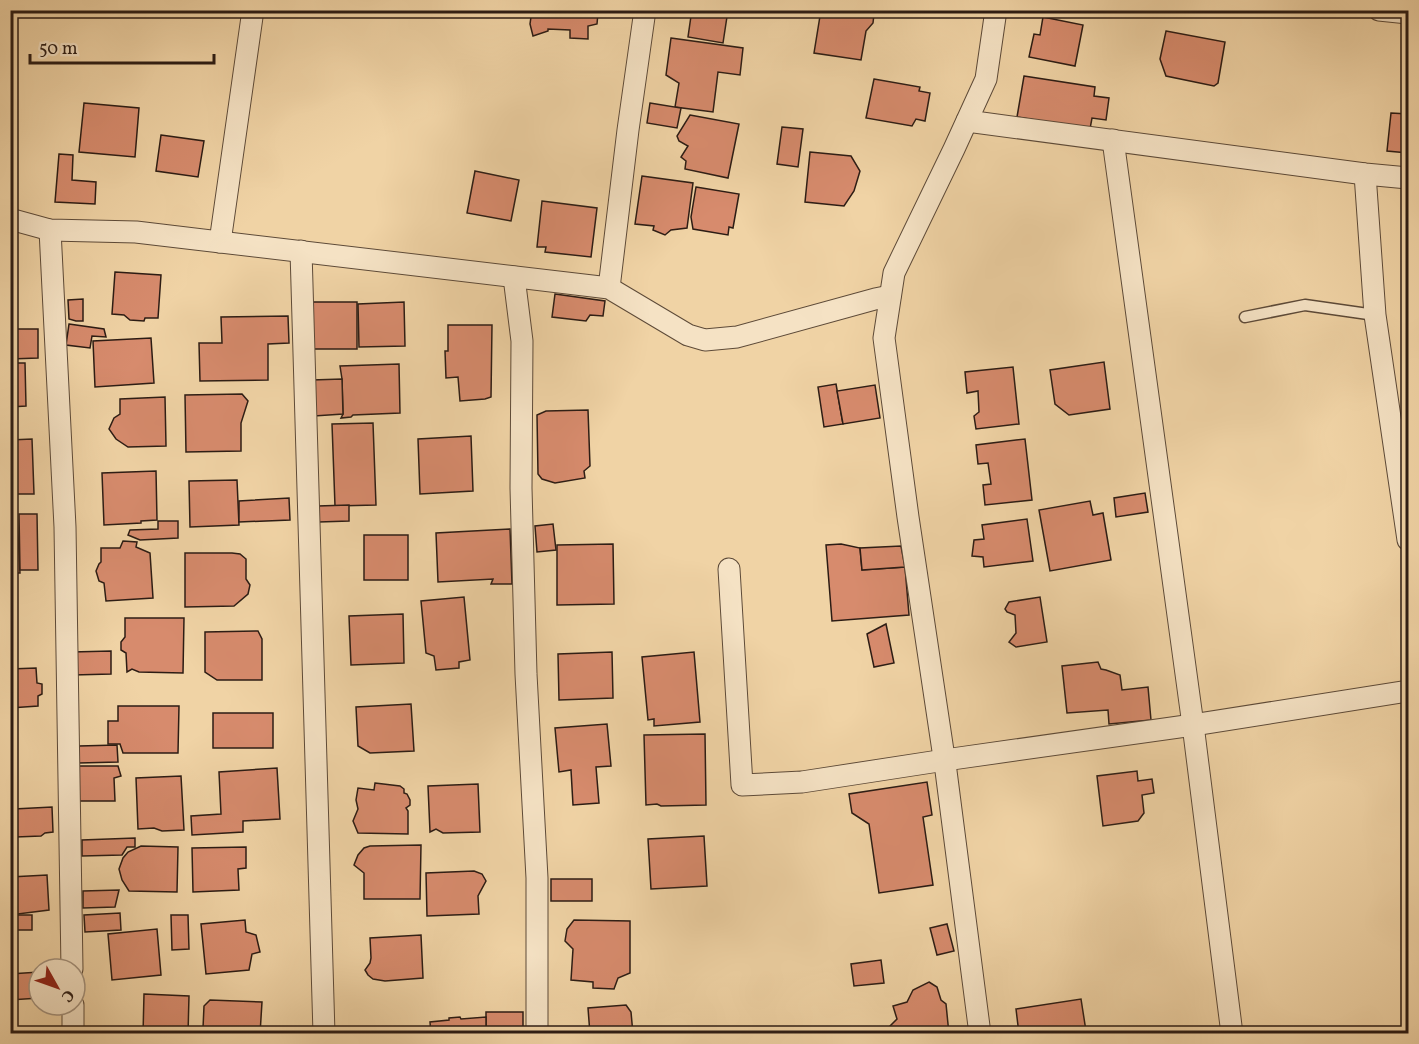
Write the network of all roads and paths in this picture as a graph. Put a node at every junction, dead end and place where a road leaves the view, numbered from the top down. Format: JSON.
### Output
{"nodes":[{"id":1,"x":253,"y":10,"type":"edge"},
{"id":2,"x":645,"y":10,"type":"edge"},
{"id":3,"x":996,"y":10,"type":"edge"},
{"id":4,"x":1379,"y":10,"type":"edge"},
{"id":5,"x":1408,"y":13,"type":"edge"},
{"id":6,"x":967,"y":121,"type":"junction"},
{"id":7,"x":1113,"y":140,"type":"junction"},
{"id":8,"x":1365,"y":174,"type":"junction"},
{"id":9,"x":1408,"y":178,"type":"edge"},
{"id":10,"x":10,"y":219,"type":"edge"},
{"id":11,"x":50,"y":230,"type":"junction"},
{"id":12,"x":220,"y":242,"type":"junction"},
{"id":13,"x":301,"y":251,"type":"junction"},
{"id":14,"x":514,"y":276,"type":"junction"},
{"id":15,"x":609,"y":288,"type":"junction"},
{"id":16,"x":890,"y":296,"type":"junction"},
{"id":17,"x":1375,"y":315,"type":"junction"},
{"id":18,"x":1245,"y":317,"type":"dead end"},
{"id":19,"x":1408,"y":540,"type":"edge"},
{"id":20,"x":729,"y":569,"type":"dead end"},
{"id":21,"x":1408,"y":691,"type":"edge"},
{"id":22,"x":1193,"y":725,"type":"junction"},
{"id":23,"x":945,"y":760,"type":"junction"},
{"id":24,"x":72,"y":957,"type":"edge"},
{"id":25,"x":73,"y":1017,"type":"edge"},
{"id":26,"x":73,"y":1034,"type":"edge"},
{"id":27,"x":324,"y":1034,"type":"edge"},
{"id":28,"x":537,"y":1034,"type":"edge"},
{"id":29,"x":980,"y":1034,"type":"edge"},
{"id":30,"x":1233,"y":1034,"type":"edge"}],
"edges":[{"from":1,"to":12,"type":"street"},
{"from":2,"to":15,"type":"street"},
{"from":3,"to":6,"type":"street"},
{"from":4,"to":5,"type":"street"},
{"from":6,"to":7,"type":"street"},
{"from":6,"to":16,"type":"street"},
{"from":7,"to":8,"type":"street"},
{"from":7,"to":22,"type":"street"},
{"from":8,"to":9,"type":"street"},
{"from":8,"to":17,"type":"street"},
{"from":10,"to":11,"type":"street"},
{"from":11,"to":12,"type":"street"},
{"from":11,"to":24,"type":"street"},
{"from":12,"to":13,"type":"street"},
{"from":13,"to":14,"type":"street"},
{"from":13,"to":27,"type":"street"},
{"from":14,"to":15,"type":"street"},
{"from":14,"to":28,"type":"street"},
{"from":15,"to":16,"type":"street"},
{"from":16,"to":23,"type":"street"},
{"from":17,"to":18,"type":"lane"},
{"from":17,"to":19,"type":"street"},
{"from":20,"to":23,"type":"street"},
{"from":21,"to":22,"type":"street"},
{"from":22,"to":23,"type":"street"},
{"from":22,"to":30,"type":"street"},
{"from":23,"to":29,"type":"street"},
{"from":25,"to":26,"type":"street"}]}
